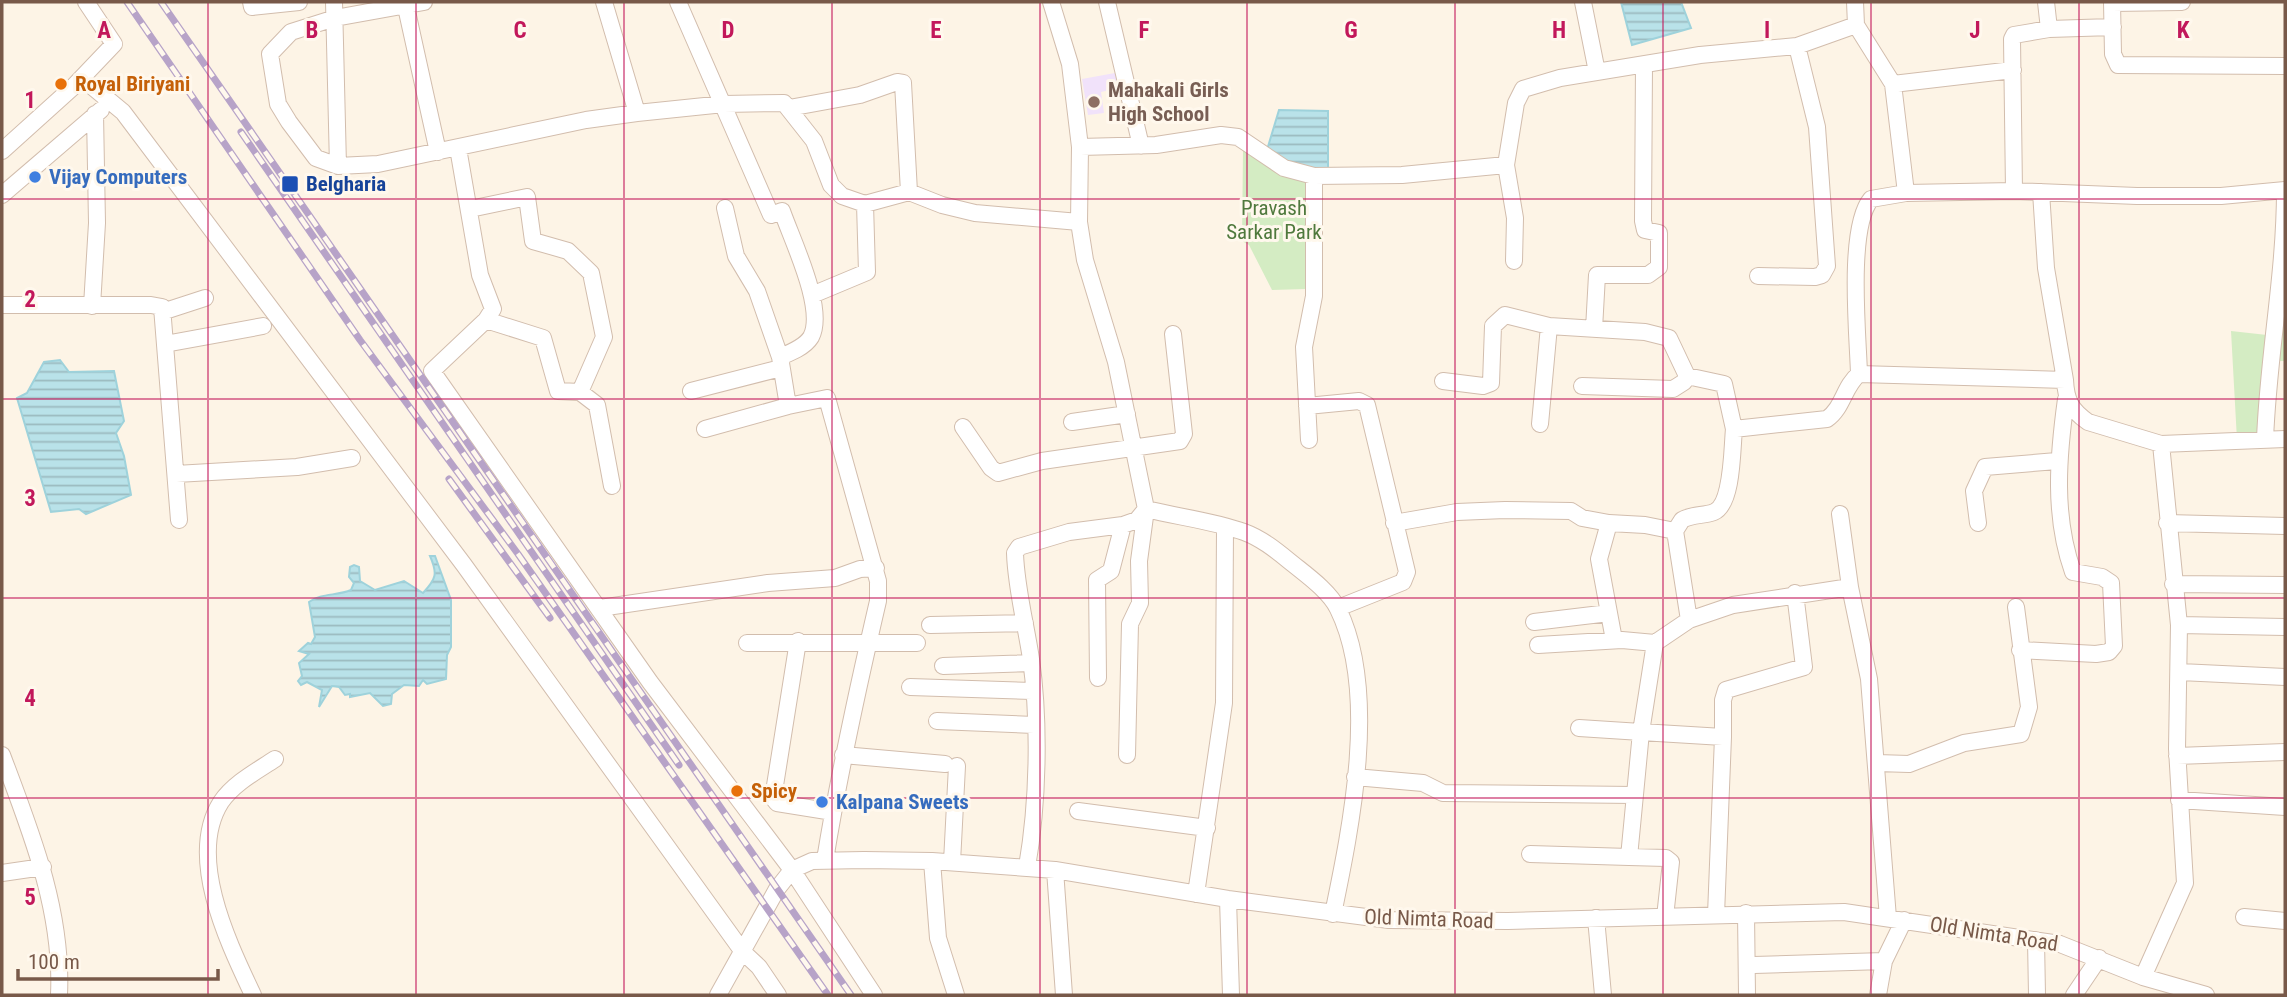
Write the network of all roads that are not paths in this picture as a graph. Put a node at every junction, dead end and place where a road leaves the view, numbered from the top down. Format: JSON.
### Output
{"nodes":[{"id":1,"x":86,"y":2,"type":"edge"},
{"id":2,"x":251,"y":2,"type":"edge"},
{"id":3,"x":299,"y":2,"type":"edge"},
{"id":4,"x":424,"y":2,"type":"edge"},
{"id":5,"x":604,"y":2,"type":"edge"},
{"id":6,"x":678,"y":2,"type":"edge"},
{"id":7,"x":1051,"y":2,"type":"edge"},
{"id":8,"x":1107,"y":2,"type":"edge"},
{"id":9,"x":1583,"y":2,"type":"edge"},
{"id":10,"x":1855,"y":2,"type":"edge"},
{"id":11,"x":2046,"y":2,"type":"edge"},
{"id":12,"x":2112,"y":2,"type":"edge"},
{"id":13,"x":2182,"y":2,"type":"edge"},
{"id":14,"x":406,"y":6,"type":"junction"},
{"id":15,"x":335,"y":10,"type":"edge"},
{"id":16,"x":1856,"y":25,"type":"junction"},
{"id":17,"x":2113,"y":27,"type":"junction"},
{"id":18,"x":2049,"y":29,"type":"junction"},
{"id":19,"x":1797,"y":46,"type":"junction"},
{"id":20,"x":1644,"y":65,"type":"junction"},
{"id":21,"x":2285,"y":66,"type":"edge"},
{"id":22,"x":2013,"y":70,"type":"junction"},
{"id":23,"x":1597,"y":72,"type":"junction"},
{"id":24,"x":77,"y":82,"type":"junction"},
{"id":25,"x":1893,"y":84,"type":"junction"},
{"id":26,"x":112,"y":102,"type":"junction"},
{"id":27,"x":724,"y":104,"type":"junction"},
{"id":28,"x":789,"y":108,"type":"junction"},
{"id":29,"x":637,"y":113,"type":"junction"},
{"id":30,"x":95,"y":114,"type":"junction"},
{"id":31,"x":1141,"y":146,"type":"junction"},
{"id":32,"x":1080,"y":147,"type":"junction"},
{"id":33,"x":458,"y":148,"type":"junction"},
{"id":34,"x":2,"y":150,"type":"edge"},
{"id":35,"x":438,"y":152,"type":"junction"},
{"id":36,"x":1506,"y":165,"type":"junction"},
{"id":37,"x":338,"y":166,"type":"junction"},
{"id":38,"x":1314,"y":176,"type":"junction"},
{"id":39,"x":2285,"y":190,"type":"edge"},
{"id":40,"x":2014,"y":191,"type":"junction"},
{"id":41,"x":909,"y":192,"type":"junction"},
{"id":42,"x":2041,"y":192,"type":"junction"},
{"id":43,"x":1906,"y":193,"type":"junction"},
{"id":44,"x":2,"y":195,"type":"edge"},
{"id":45,"x":864,"y":204,"type":"junction"},
{"id":46,"x":725,"y":208,"type":"dead end"},
{"id":47,"x":470,"y":209,"type":"junction"},
{"id":48,"x":1079,"y":222,"type":"junction"},
{"id":49,"x":1514,"y":261,"type":"dead end"},
{"id":50,"x":1758,"y":276,"type":"dead end"},
{"id":51,"x":812,"y":295,"type":"junction"},
{"id":52,"x":205,"y":298,"type":"dead end"},
{"id":53,"x":2,"y":305,"type":"edge"},
{"id":54,"x":92,"y":306,"type":"junction"},
{"id":55,"x":162,"y":312,"type":"junction"},
{"id":56,"x":486,"y":320,"type":"junction"},
{"id":57,"x":263,"y":326,"type":"dead end"},
{"id":58,"x":1549,"y":326,"type":"junction"},
{"id":59,"x":1594,"y":329,"type":"junction"},
{"id":60,"x":1173,"y":334,"type":"dead end"},
{"id":61,"x":164,"y":344,"type":"junction"},
{"id":62,"x":780,"y":363,"type":"junction"},
{"id":63,"x":1859,"y":374,"type":"junction"},
{"id":64,"x":1687,"y":376,"type":"junction"},
{"id":65,"x":2065,"y":380,"type":"junction"},
{"id":66,"x":1444,"y":381,"type":"dead end"},
{"id":67,"x":1582,"y":386,"type":"dead end"},
{"id":68,"x":691,"y":391,"type":"dead end"},
{"id":69,"x":580,"y":392,"type":"junction"},
{"id":70,"x":2066,"y":399,"type":"junction"},
{"id":71,"x":788,"y":406,"type":"junction"},
{"id":72,"x":1307,"y":406,"type":"junction"},
{"id":73,"x":1127,"y":414,"type":"junction"},
{"id":74,"x":1072,"y":422,"type":"dead end"},
{"id":75,"x":1540,"y":424,"type":"dead end"},
{"id":76,"x":963,"y":427,"type":"dead end"},
{"id":77,"x":705,"y":429,"type":"dead end"},
{"id":78,"x":1734,"y":429,"type":"junction"},
{"id":79,"x":2285,"y":439,"type":"edge"},
{"id":80,"x":1308,"y":440,"type":"dead end"},
{"id":81,"x":2265,"y":440,"type":"junction"},
{"id":82,"x":2161,"y":444,"type":"junction"},
{"id":83,"x":1135,"y":449,"type":"junction"},
{"id":84,"x":352,"y":458,"type":"dead end"},
{"id":85,"x":2057,"y":461,"type":"junction"},
{"id":86,"x":176,"y":474,"type":"junction"},
{"id":87,"x":612,"y":486,"type":"dead end"},
{"id":88,"x":1146,"y":509,"type":"junction"},
{"id":89,"x":1840,"y":514,"type":"dead end"},
{"id":90,"x":179,"y":520,"type":"dead end"},
{"id":91,"x":1394,"y":523,"type":"junction"},
{"id":92,"x":1609,"y":523,"type":"junction"},
{"id":93,"x":1978,"y":523,"type":"dead end"},
{"id":94,"x":2167,"y":523,"type":"junction"},
{"id":95,"x":1123,"y":525,"type":"junction"},
{"id":96,"x":2285,"y":526,"type":"edge"},
{"id":97,"x":1225,"y":528,"type":"junction"},
{"id":98,"x":1675,"y":531,"type":"junction"},
{"id":99,"x":876,"y":568,"type":"junction"},
{"id":100,"x":2173,"y":584,"type":"junction"},
{"id":101,"x":2285,"y":584,"type":"edge"},
{"id":102,"x":1850,"y":587,"type":"junction"},
{"id":103,"x":1796,"y":593,"type":"junction"},
{"id":104,"x":2016,"y":607,"type":"dead end"},
{"id":105,"x":600,"y":608,"type":"junction"},
{"id":106,"x":1338,"y":608,"type":"junction"},
{"id":107,"x":1609,"y":613,"type":"junction"},
{"id":108,"x":1689,"y":620,"type":"junction"},
{"id":109,"x":1534,"y":622,"type":"dead end"},
{"id":110,"x":1025,"y":623,"type":"junction"},
{"id":111,"x":930,"y":625,"type":"dead end"},
{"id":112,"x":2179,"y":625,"type":"junction"},
{"id":113,"x":2285,"y":626,"type":"edge"},
{"id":114,"x":1614,"y":640,"type":"junction"},
{"id":115,"x":798,"y":641,"type":"junction"},
{"id":116,"x":1655,"y":642,"type":"junction"},
{"id":117,"x":747,"y":643,"type":"dead end"},
{"id":118,"x":868,"y":643,"type":"junction"},
{"id":119,"x":917,"y":643,"type":"dead end"},
{"id":120,"x":1538,"y":646,"type":"dead end"},
{"id":121,"x":2020,"y":650,"type":"junction"},
{"id":122,"x":1031,"y":663,"type":"junction"},
{"id":123,"x":943,"y":666,"type":"dead end"},
{"id":124,"x":2180,"y":672,"type":"junction"},
{"id":125,"x":2285,"y":677,"type":"edge"},
{"id":126,"x":1097,"y":678,"type":"dead end"},
{"id":127,"x":910,"y":687,"type":"dead end"},
{"id":128,"x":1032,"y":691,"type":"junction"},
{"id":129,"x":937,"y":721,"type":"dead end"},
{"id":130,"x":1034,"y":725,"type":"junction"},
{"id":131,"x":1579,"y":728,"type":"dead end"},
{"id":132,"x":1641,"y":732,"type":"junction"},
{"id":133,"x":1723,"y":737,"type":"junction"},
{"id":134,"x":2285,"y":752,"type":"edge"},
{"id":135,"x":2,"y":755,"type":"edge"},
{"id":136,"x":843,"y":755,"type":"junction"},
{"id":137,"x":1127,"y":755,"type":"dead end"},
{"id":138,"x":2177,"y":755,"type":"junction"},
{"id":139,"x":275,"y":759,"type":"dead end"},
{"id":140,"x":1877,"y":762,"type":"junction"},
{"id":141,"x":1356,"y":777,"type":"junction"},
{"id":142,"x":1634,"y":795,"type":"junction"},
{"id":143,"x":2179,"y":800,"type":"junction"},
{"id":144,"x":2285,"y":807,"type":"edge"},
{"id":145,"x":1078,"y":811,"type":"dead end"},
{"id":146,"x":833,"y":813,"type":"junction"},
{"id":147,"x":1207,"y":828,"type":"junction"},
{"id":148,"x":1530,"y":854,"type":"dead end"},
{"id":149,"x":1629,"y":857,"type":"junction"},
{"id":150,"x":825,"y":860,"type":"junction"},
{"id":151,"x":932,"y":861,"type":"junction"},
{"id":152,"x":952,"y":862,"type":"junction"},
{"id":153,"x":43,"y":867,"type":"junction"},
{"id":154,"x":1027,"y":867,"type":"junction"},
{"id":155,"x":792,"y":870,"type":"junction"},
{"id":156,"x":1055,"y":870,"type":"junction"},
{"id":157,"x":2,"y":873,"type":"edge"},
{"id":158,"x":1196,"y":894,"type":"junction"},
{"id":159,"x":1228,"y":899,"type":"junction"},
{"id":160,"x":1746,"y":913,"type":"junction"},
{"id":161,"x":1333,"y":914,"type":"junction"},
{"id":162,"x":1716,"y":915,"type":"junction"},
{"id":163,"x":2244,"y":916,"type":"dead end"},
{"id":164,"x":1665,"y":917,"type":"junction"},
{"id":165,"x":1595,"y":918,"type":"junction"},
{"id":166,"x":1896,"y":919,"type":"junction"},
{"id":167,"x":2285,"y":921,"type":"edge"},
{"id":168,"x":2036,"y":940,"type":"junction"},
{"id":169,"x":743,"y":951,"type":"junction"},
{"id":170,"x":2099,"y":958,"type":"junction"},
{"id":171,"x":1884,"y":961,"type":"junction"},
{"id":172,"x":1754,"y":965,"type":"dead end"},
{"id":173,"x":2143,"y":977,"type":"junction"},
{"id":174,"x":59,"y":995,"type":"edge"},
{"id":175,"x":253,"y":995,"type":"edge"},
{"id":176,"x":718,"y":995,"type":"edge"},
{"id":177,"x":778,"y":995,"type":"edge"},
{"id":178,"x":874,"y":995,"type":"edge"},
{"id":179,"x":956,"y":995,"type":"edge"},
{"id":180,"x":1064,"y":995,"type":"edge"},
{"id":181,"x":1231,"y":995,"type":"edge"},
{"id":182,"x":1603,"y":995,"type":"edge"},
{"id":183,"x":1746,"y":995,"type":"edge"},
{"id":184,"x":1878,"y":995,"type":"edge"},
{"id":185,"x":2037,"y":995,"type":"edge"},
{"id":186,"x":2074,"y":995,"type":"edge"},
{"id":187,"x":2206,"y":995,"type":"edge"}],
"edges":[{"from":1,"to":24,"type":"street"},
{"from":2,"to":3,"type":"street"},
{"from":4,"to":14,"type":"street"},
{"from":5,"to":29,"type":"street"},
{"from":6,"to":27,"type":"street"},
{"from":7,"to":32,"type":"street"},
{"from":8,"to":31,"type":"street"},
{"from":9,"to":23,"type":"street"},
{"from":10,"to":16,"type":"street"},
{"from":11,"to":18,"type":"street"},
{"from":12,"to":13,"type":"street"},
{"from":12,"to":17,"type":"street"},
{"from":14,"to":15,"type":"street"},
{"from":14,"to":35,"type":"street"},
{"from":15,"to":37,"type":"street"},
{"from":15,"to":37,"type":"street"},
{"from":16,"to":19,"type":"street"},
{"from":16,"to":25,"type":"street"},
{"from":17,"to":18,"type":"street"},
{"from":17,"to":21,"type":"street"},
{"from":18,"to":22,"type":"street"},
{"from":19,"to":20,"type":"street"},
{"from":19,"to":50,"type":"street"},
{"from":20,"to":23,"type":"street"},
{"from":20,"to":59,"type":"street"},
{"from":22,"to":25,"type":"street"},
{"from":22,"to":40,"type":"street"},
{"from":23,"to":36,"type":"street"},
{"from":24,"to":26,"type":"street"},
{"from":24,"to":34,"type":"street"},
{"from":25,"to":43,"type":"street"},
{"from":26,"to":30,"type":"street"},
{"from":26,"to":169,"type":"street"},
{"from":27,"to":28,"type":"street"},
{"from":27,"to":29,"type":"street"},
{"from":27,"to":51,"type":"street"},
{"from":28,"to":41,"type":"street"},
{"from":28,"to":45,"type":"street"},
{"from":29,"to":33,"type":"street"},
{"from":30,"to":44,"type":"street"},
{"from":30,"to":54,"type":"street"},
{"from":31,"to":32,"type":"street"},
{"from":31,"to":38,"type":"street"},
{"from":32,"to":48,"type":"street"},
{"from":33,"to":35,"type":"street"},
{"from":33,"to":47,"type":"street"},
{"from":35,"to":37,"type":"street"},
{"from":36,"to":38,"type":"street"},
{"from":36,"to":49,"type":"street"},
{"from":38,"to":72,"type":"street"},
{"from":39,"to":42,"type":"street"},
{"from":39,"to":81,"type":"street"},
{"from":40,"to":42,"type":"street"},
{"from":40,"to":43,"type":"street"},
{"from":41,"to":45,"type":"street"},
{"from":41,"to":48,"type":"street"},
{"from":42,"to":65,"type":"street"},
{"from":43,"to":63,"type":"street"},
{"from":45,"to":51,"type":"street"},
{"from":46,"to":62,"type":"street"},
{"from":47,"to":56,"type":"street"},
{"from":47,"to":69,"type":"street"},
{"from":48,"to":73,"type":"street"},
{"from":51,"to":62,"type":"street"},
{"from":52,"to":55,"type":"street"},
{"from":53,"to":54,"type":"street"},
{"from":54,"to":55,"type":"street"},
{"from":55,"to":61,"type":"street"},
{"from":56,"to":69,"type":"street"},
{"from":56,"to":105,"type":"street"},
{"from":57,"to":61,"type":"street"},
{"from":58,"to":59,"type":"street"},
{"from":58,"to":66,"type":"street"},
{"from":58,"to":75,"type":"street"},
{"from":59,"to":64,"type":"street"},
{"from":60,"to":83,"type":"street"},
{"from":61,"to":86,"type":"street"},
{"from":62,"to":68,"type":"street"},
{"from":62,"to":71,"type":"street"},
{"from":63,"to":65,"type":"street"},
{"from":63,"to":78,"type":"street"},
{"from":64,"to":67,"type":"street"},
{"from":64,"to":78,"type":"street"},
{"from":65,"to":70,"type":"street"},
{"from":69,"to":87,"type":"street"},
{"from":70,"to":82,"type":"street"},
{"from":70,"to":85,"type":"street"},
{"from":71,"to":77,"type":"street"},
{"from":71,"to":99,"type":"street"},
{"from":72,"to":80,"type":"street"},
{"from":72,"to":91,"type":"street"},
{"from":73,"to":74,"type":"street"},
{"from":73,"to":83,"type":"street"},
{"from":76,"to":83,"type":"street"},
{"from":78,"to":98,"type":"street"},
{"from":79,"to":81,"type":"street"},
{"from":81,"to":82,"type":"street"},
{"from":82,"to":94,"type":"street"},
{"from":83,"to":88,"type":"street"},
{"from":84,"to":86,"type":"street"},
{"from":85,"to":93,"type":"street"},
{"from":85,"to":121,"type":"street"},
{"from":86,"to":90,"type":"street"},
{"from":88,"to":95,"type":"street"},
{"from":88,"to":97,"type":"street"},
{"from":88,"to":137,"type":"street"},
{"from":89,"to":102,"type":"street"},
{"from":91,"to":92,"type":"street"},
{"from":91,"to":106,"type":"street"},
{"from":92,"to":98,"type":"street"},
{"from":92,"to":107,"type":"street"},
{"from":94,"to":96,"type":"street"},
{"from":94,"to":100,"type":"street"},
{"from":95,"to":110,"type":"street"},
{"from":95,"to":126,"type":"street"},
{"from":97,"to":106,"type":"street"},
{"from":97,"to":147,"type":"street"},
{"from":98,"to":108,"type":"street"},
{"from":99,"to":105,"type":"street"},
{"from":99,"to":118,"type":"street"},
{"from":100,"to":101,"type":"street"},
{"from":100,"to":112,"type":"street"},
{"from":102,"to":103,"type":"street"},
{"from":102,"to":140,"type":"street"},
{"from":103,"to":108,"type":"street"},
{"from":103,"to":133,"type":"street"},
{"from":104,"to":121,"type":"street"},
{"from":105,"to":155,"type":"street"},
{"from":106,"to":141,"type":"street"},
{"from":107,"to":109,"type":"street"},
{"from":107,"to":114,"type":"street"},
{"from":108,"to":116,"type":"street"},
{"from":110,"to":111,"type":"street"},
{"from":110,"to":122,"type":"street"},
{"from":112,"to":113,"type":"street"},
{"from":112,"to":124,"type":"street"},
{"from":114,"to":116,"type":"street"},
{"from":114,"to":120,"type":"street"},
{"from":115,"to":117,"type":"street"},
{"from":115,"to":118,"type":"street"},
{"from":115,"to":146,"type":"street"},
{"from":116,"to":132,"type":"street"},
{"from":118,"to":119,"type":"street"},
{"from":118,"to":136,"type":"street"},
{"from":121,"to":140,"type":"street"},
{"from":122,"to":123,"type":"street"},
{"from":122,"to":128,"type":"street"},
{"from":124,"to":125,"type":"street"},
{"from":124,"to":138,"type":"street"},
{"from":127,"to":128,"type":"street"},
{"from":128,"to":130,"type":"street"},
{"from":129,"to":130,"type":"street"},
{"from":130,"to":154,"type":"street"},
{"from":131,"to":132,"type":"street"},
{"from":132,"to":133,"type":"street"},
{"from":132,"to":142,"type":"street"},
{"from":133,"to":162,"type":"street"},
{"from":134,"to":138,"type":"street"},
{"from":135,"to":153,"type":"street"},
{"from":136,"to":146,"type":"street"},
{"from":136,"to":152,"type":"street"},
{"from":138,"to":143,"type":"street"},
{"from":139,"to":175,"type":"street"},
{"from":140,"to":166,"type":"street"},
{"from":141,"to":142,"type":"street"},
{"from":141,"to":161,"type":"street"},
{"from":142,"to":149,"type":"street"},
{"from":143,"to":144,"type":"street"},
{"from":143,"to":173,"type":"street"},
{"from":145,"to":147,"type":"street"},
{"from":146,"to":150,"type":"street"},
{"from":147,"to":158,"type":"street"},
{"from":148,"to":149,"type":"street"},
{"from":149,"to":164,"type":"street"},
{"from":150,"to":151,"type":"street","name":"Old Nimta Road"},
{"from":150,"to":155,"type":"street","name":"Old Nimta Road"},
{"from":151,"to":152,"type":"street","name":"Old Nimta Road"},
{"from":151,"to":179,"type":"street"},
{"from":152,"to":154,"type":"street","name":"Old Nimta Road"},
{"from":153,"to":157,"type":"street"},
{"from":153,"to":174,"type":"street"},
{"from":154,"to":156,"type":"street","name":"Old Nimta Road"},
{"from":155,"to":169,"type":"street"},
{"from":155,"to":178,"type":"street"},
{"from":156,"to":158,"type":"street","name":"Old Nimta Road"},
{"from":156,"to":180,"type":"street"},
{"from":158,"to":159,"type":"street","name":"Old Nimta Road"},
{"from":159,"to":161,"type":"street","name":"Old Nimta Road"},
{"from":159,"to":181,"type":"street"},
{"from":160,"to":162,"type":"street","name":"Old Nimta Road"},
{"from":160,"to":166,"type":"street","name":"Old Nimta Road"},
{"from":160,"to":183,"type":"street"},
{"from":161,"to":165,"type":"street","name":"Old Nimta Road"},
{"from":162,"to":164,"type":"street","name":"Old Nimta Road"},
{"from":163,"to":167,"type":"street"},
{"from":164,"to":165,"type":"street","name":"Old Nimta Road"},
{"from":165,"to":182,"type":"street"},
{"from":166,"to":168,"type":"street","name":"Old Nimta Road"},
{"from":166,"to":171,"type":"street"},
{"from":168,"to":170,"type":"street","name":"Old Nimta Road"},
{"from":168,"to":185,"type":"street"},
{"from":169,"to":176,"type":"street"},
{"from":169,"to":177,"type":"street"},
{"from":170,"to":173,"type":"street","name":"Old Nimta Road"},
{"from":170,"to":186,"type":"street"},
{"from":171,"to":172,"type":"street"},
{"from":171,"to":184,"type":"street"},
{"from":173,"to":187,"type":"street","name":"Old Nimta Road"}]}
